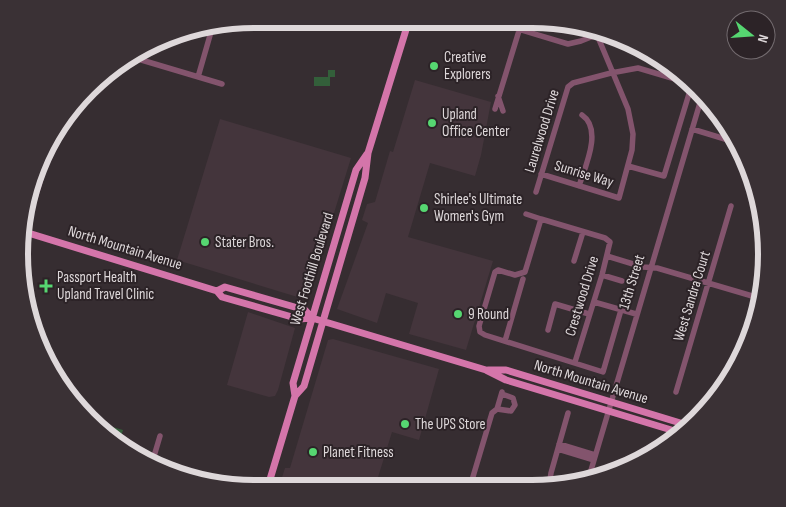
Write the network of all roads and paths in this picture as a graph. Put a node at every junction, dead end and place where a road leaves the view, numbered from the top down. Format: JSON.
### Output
{"nodes":[{"id":1,"x":406,"y":28,"type":"edge"},
{"id":2,"x":513,"y":28,"type":"edge"},
{"id":3,"x":519,"y":30,"type":"junction"},
{"id":4,"x":211,"y":32,"type":"edge"},
{"id":5,"x":591,"y":35,"type":"edge"},
{"id":6,"x":598,"y":37,"type":"edge"},
{"id":7,"x":140,"y":60,"type":"edge"},
{"id":8,"x":611,"y":73,"type":"junction"},
{"id":9,"x":198,"y":77,"type":"junction"},
{"id":10,"x":676,"y":79,"type":"edge"},
{"id":11,"x":222,"y":84,"type":"dead end"},
{"id":12,"x":690,"y":92,"type":"edge"},
{"id":13,"x":498,"y":96,"type":"junction"},
{"id":14,"x":700,"y":102,"type":"edge"},
{"id":15,"x":495,"y":109,"type":"dead end"},
{"id":16,"x":503,"y":111,"type":"dead end"},
{"id":17,"x":582,"y":115,"type":"dead end"},
{"id":18,"x":692,"y":129,"type":"junction"},
{"id":19,"x":727,"y":140,"type":"edge"},
{"id":20,"x":368,"y":153,"type":"junction"},
{"id":21,"x":628,"y":166,"type":"junction"},
{"id":22,"x":541,"y":174,"type":"junction"},
{"id":23,"x":579,"y":186,"type":"junction"},
{"id":24,"x":536,"y":192,"type":"dead end"},
{"id":25,"x":731,"y":206,"type":"dead end"},
{"id":26,"x":526,"y":214,"type":"dead end"},
{"id":27,"x":541,"y":219,"type":"junction"},
{"id":28,"x":583,"y":232,"type":"junction"},
{"id":29,"x":28,"y":233,"type":"edge"},
{"id":30,"x":607,"y":256,"type":"junction"},
{"id":31,"x":574,"y":260,"type":"dead end"},
{"id":32,"x":650,"y":267,"type":"junction"},
{"id":33,"x":602,"y":275,"type":"junction"},
{"id":34,"x":523,"y":279,"type":"dead end"},
{"id":35,"x":622,"y":281,"type":"dead end"},
{"id":36,"x":708,"y":283,"type":"junction"},
{"id":37,"x":754,"y":297,"type":"edge"},
{"id":38,"x":594,"y":302,"type":"junction"},
{"id":39,"x":621,"y":310,"type":"junction"},
{"id":40,"x":589,"y":314,"type":"junction"},
{"id":41,"x":636,"y":314,"type":"junction"},
{"id":42,"x":312,"y":318,"type":"junction"},
{"id":43,"x":323,"y":322,"type":"junction"},
{"id":44,"x":548,"y":330,"type":"dead end"},
{"id":45,"x":505,"y":341,"type":"junction"},
{"id":46,"x":575,"y":362,"type":"junction"},
{"id":47,"x":486,"y":370,"type":"junction"},
{"id":48,"x":676,"y":392,"type":"dead end"},
{"id":49,"x":295,"y":396,"type":"junction"},
{"id":50,"x":610,"y":402,"type":"junction"},
{"id":51,"x":497,"y":409,"type":"junction"},
{"id":52,"x":608,"y":411,"type":"junction"},
{"id":53,"x":568,"y":413,"type":"dead end"},
{"id":54,"x":682,"y":423,"type":"edge"},
{"id":55,"x":673,"y":430,"type":"edge"},
{"id":56,"x":160,"y":436,"type":"dead end"},
{"id":57,"x":558,"y":446,"type":"junction"},
{"id":58,"x":154,"y":456,"type":"edge"},
{"id":59,"x":594,"y":458,"type":"junction"},
{"id":60,"x":590,"y":472,"type":"edge"},
{"id":61,"x":551,"y":479,"type":"edge"},
{"id":62,"x":270,"y":480,"type":"edge"},
{"id":63,"x":472,"y":480,"type":"edge"}],
"edges":[{"from":1,"to":20,"type":"main road","name":"West Foothill Boulevard"},
{"from":2,"to":3,"type":"street"},
{"from":3,"to":5,"type":"street"},
{"from":3,"to":13,"type":"street"},
{"from":4,"to":9,"type":"street"},
{"from":6,"to":8,"type":"street"},
{"from":7,"to":9,"type":"street"},
{"from":8,"to":10,"type":"street","name":"Laurelwood Drive"},
{"from":8,"to":21,"type":"street"},
{"from":8,"to":22,"type":"street","name":"Laurelwood Drive"},
{"from":9,"to":11,"type":"street"},
{"from":12,"to":21,"type":"street"},
{"from":13,"to":15,"type":"street"},
{"from":13,"to":16,"type":"street"},
{"from":14,"to":18,"type":"street","name":"13th Street"},
{"from":17,"to":23,"type":"street"},
{"from":18,"to":19,"type":"street"},
{"from":18,"to":32,"type":"street","name":"13th Street"},
{"from":20,"to":42,"type":"main road","name":"West Foothill Boulevard"},
{"from":20,"to":43,"type":"main road","name":"West Foothill Boulevard"},
{"from":21,"to":23,"type":"street","name":"Sunrise Way"},
{"from":22,"to":23,"type":"street","name":"Sunrise Way"},
{"from":22,"to":24,"type":"street","name":"Laurelwood Drive"},
{"from":25,"to":36,"type":"street","name":"West Sandra Court"},
{"from":26,"to":27,"type":"street"},
{"from":27,"to":28,"type":"street"},
{"from":27,"to":45,"type":"street"},
{"from":28,"to":30,"type":"street","name":"Crestwood Drive"},
{"from":28,"to":31,"type":"street"},
{"from":29,"to":42,"type":"main road","name":"North Mountain Avenue"},
{"from":30,"to":32,"type":"street"},
{"from":30,"to":33,"type":"street","name":"Crestwood Drive"},
{"from":32,"to":36,"type":"street"},
{"from":32,"to":41,"type":"street","name":"13th Street"},
{"from":33,"to":35,"type":"street"},
{"from":33,"to":38,"type":"street","name":"Crestwood Drive"},
{"from":34,"to":45,"type":"street"},
{"from":36,"to":37,"type":"street"},
{"from":36,"to":48,"type":"street","name":"West Sandra Court"},
{"from":38,"to":39,"type":"street"},
{"from":38,"to":40,"type":"street","name":"Crestwood Drive"},
{"from":39,"to":41,"type":"street"},
{"from":39,"to":46,"type":"street"},
{"from":40,"to":44,"type":"street"},
{"from":40,"to":46,"type":"street","name":"Crestwood Drive"},
{"from":41,"to":50,"type":"street","name":"13th Street"},
{"from":42,"to":43,"type":"main road","name":"North Mountain Avenue"},
{"from":42,"to":49,"type":"main road","name":"West Foothill Boulevard"},
{"from":43,"to":47,"type":"main road","name":"North Mountain Avenue"},
{"from":43,"to":49,"type":"main road","name":"West Foothill Boulevard"},
{"from":45,"to":46,"type":"street"},
{"from":47,"to":50,"type":"main road","name":"North Mountain Avenue"},
{"from":47,"to":52,"type":"main road","name":"North Mountain Avenue"},
{"from":49,"to":62,"type":"main road","name":"West Foothill Boulevard"},
{"from":50,"to":52,"type":"street","name":"13th Street"},
{"from":50,"to":54,"type":"main road","name":"North Mountain Avenue"},
{"from":51,"to":51,"type":"street"},
{"from":51,"to":63,"type":"street"},
{"from":52,"to":55,"type":"main road","name":"North Mountain Avenue"},
{"from":52,"to":59,"type":"street","name":"13th Street"},
{"from":53,"to":57,"type":"street"},
{"from":56,"to":58,"type":"street"},
{"from":57,"to":59,"type":"street"},
{"from":57,"to":61,"type":"street"},
{"from":59,"to":60,"type":"street","name":"13th Street"}]}
